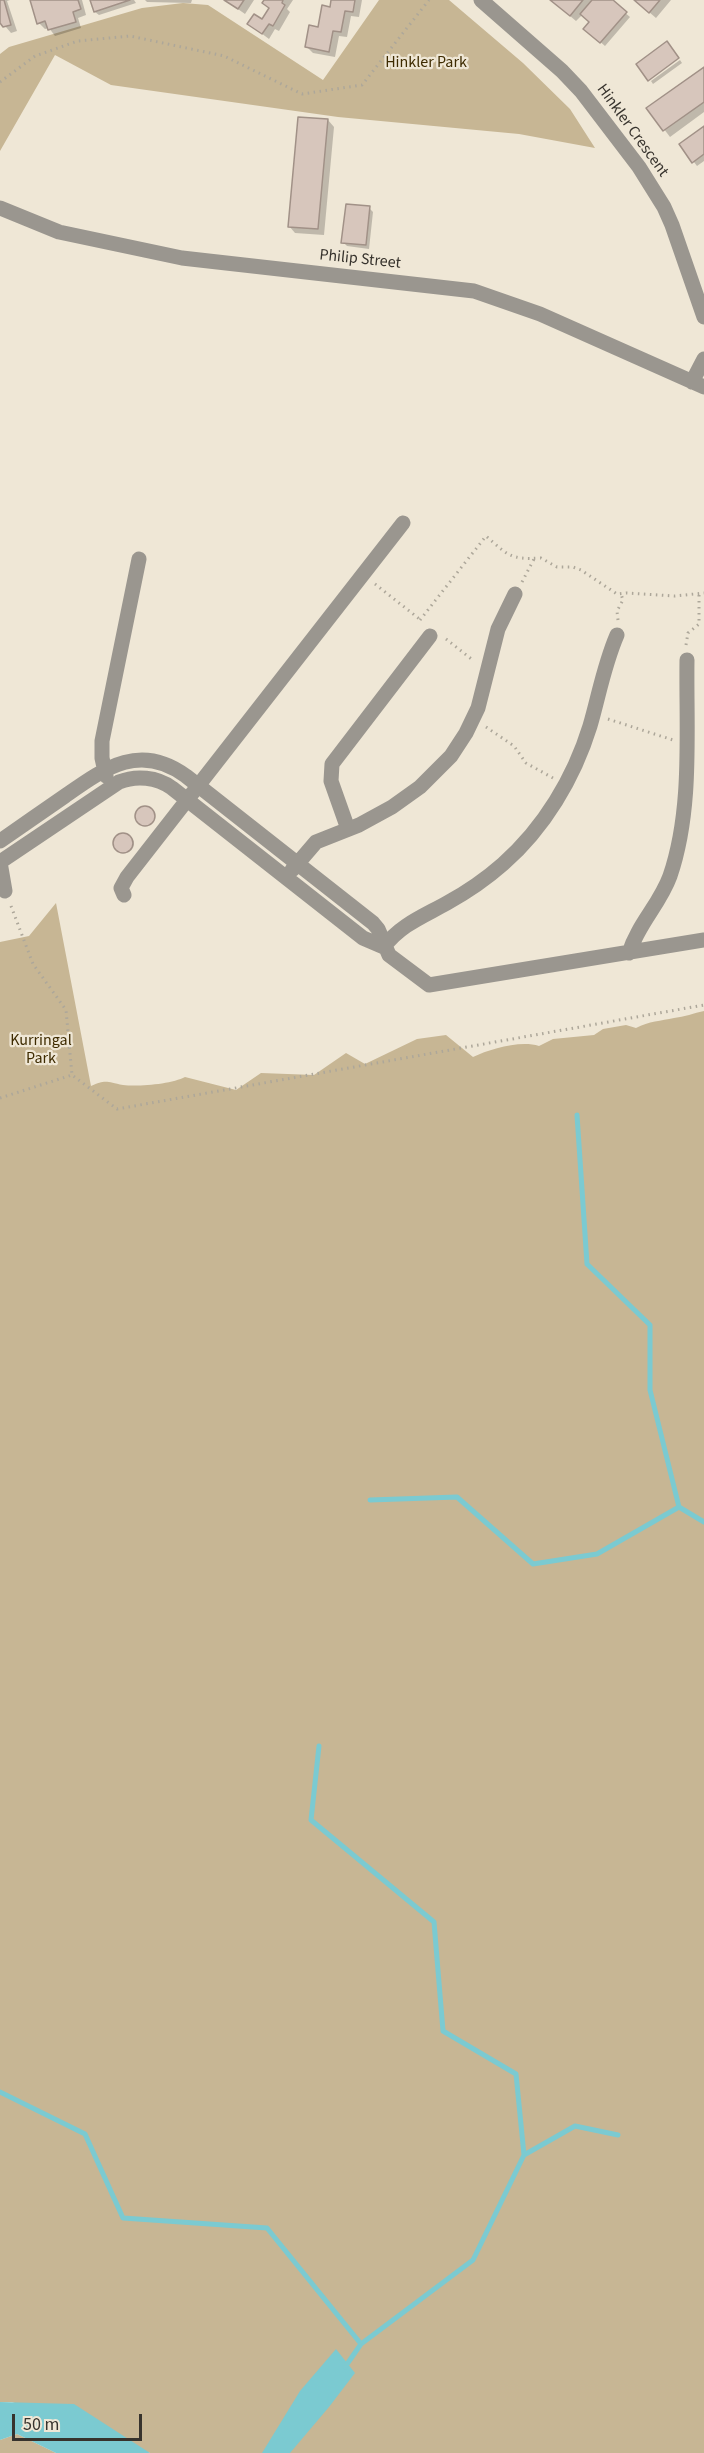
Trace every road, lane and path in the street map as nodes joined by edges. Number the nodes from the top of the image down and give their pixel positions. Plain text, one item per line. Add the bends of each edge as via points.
1 (429, 0) edge
2 (481, 0) edge
3 (0, 82) edge
4 (0, 208) edge
5 (704, 317) edge
6 (704, 359) edge
7 (698, 385) edge
8 (403, 523) dead end
9 (534, 559) junction
10 (139, 560) dead end
11 (363, 575) junction
12 (699, 593) junction
13 (704, 593) edge
14 (515, 594) joint
15 (621, 594) junction
16 (406, 608) dead end
17 (420, 620) dead end
18 (617, 635) joint
19 (430, 636) dead end
20 (687, 660) joint
21 (593, 714) junction
22 (473, 720) junction
23 (686, 745) junction
24 (104, 769) junction
25 (566, 784) junction
26 (198, 785) junction
27 (112, 787) junction
28 (187, 800) junction
29 (348, 828) junction
30 (0, 841) edge
31 (0, 862) edge
32 (297, 864) junction
33 (286, 878) junction
34 (5, 891) joint
35 (124, 895) dead end
36 (704, 940) edge
37 (384, 946) junction
38 (628, 953) junction
39 (704, 1005) edge
40 (72, 1075) junction
41 (0, 1098) edge

1 - 3 path via 362,85 302,94 224,56 130,36 78,41 35,56
2 - 5 street, Hinkler Crescent via 581,91 639,167 672,225
4 - 7 street, Philip Street via 59,232 182,258 474,291 540,314
6 - 7 street
8 - 11 street
9 - 14 path
9 - 15 path via 578,569
9 - 17 path via 512,557 486,536
10 - 24 street via 102,741
11 - 16 path
11 - 26 street
12 - 13 path
12 - 15 path via 675,597
12 - 20 path via 700,622 687,635
14 - 22 street via 498,629
15 - 18 path via 616,613 620,628
18 - 21 street via 603,669
19 - 29 street via 332,764 331,781
20 - 23 street
21 - 23 path
21 - 25 street
22 - 25 path via 514,746 526,763
22 - 29 street via 451,756 426,782 392,807
23 - 38 street via 685,802 675,860 664,891
24 - 26 street via 132,760 154,761 174,768
24 - 27 street
24 - 30 street
25 - 37 street via 543,820 506,862 472,888 402,928
26 - 28 street
26 - 32 street
27 - 28 street via 132,778 150,779 168,785
27 - 31 street
28 - 33 street
28 - 35 street via 123,882
29 - 32 street via 316,842
31 - 34 street
32 - 33 street
32 - 37 street via 373,923
33 - 37 street via 363,938
34 - 40 path via 33,964 66,1010
36 - 38 street
37 - 38 street via 392,958 433,986
39 - 40 path via 117,1109
40 - 41 path

